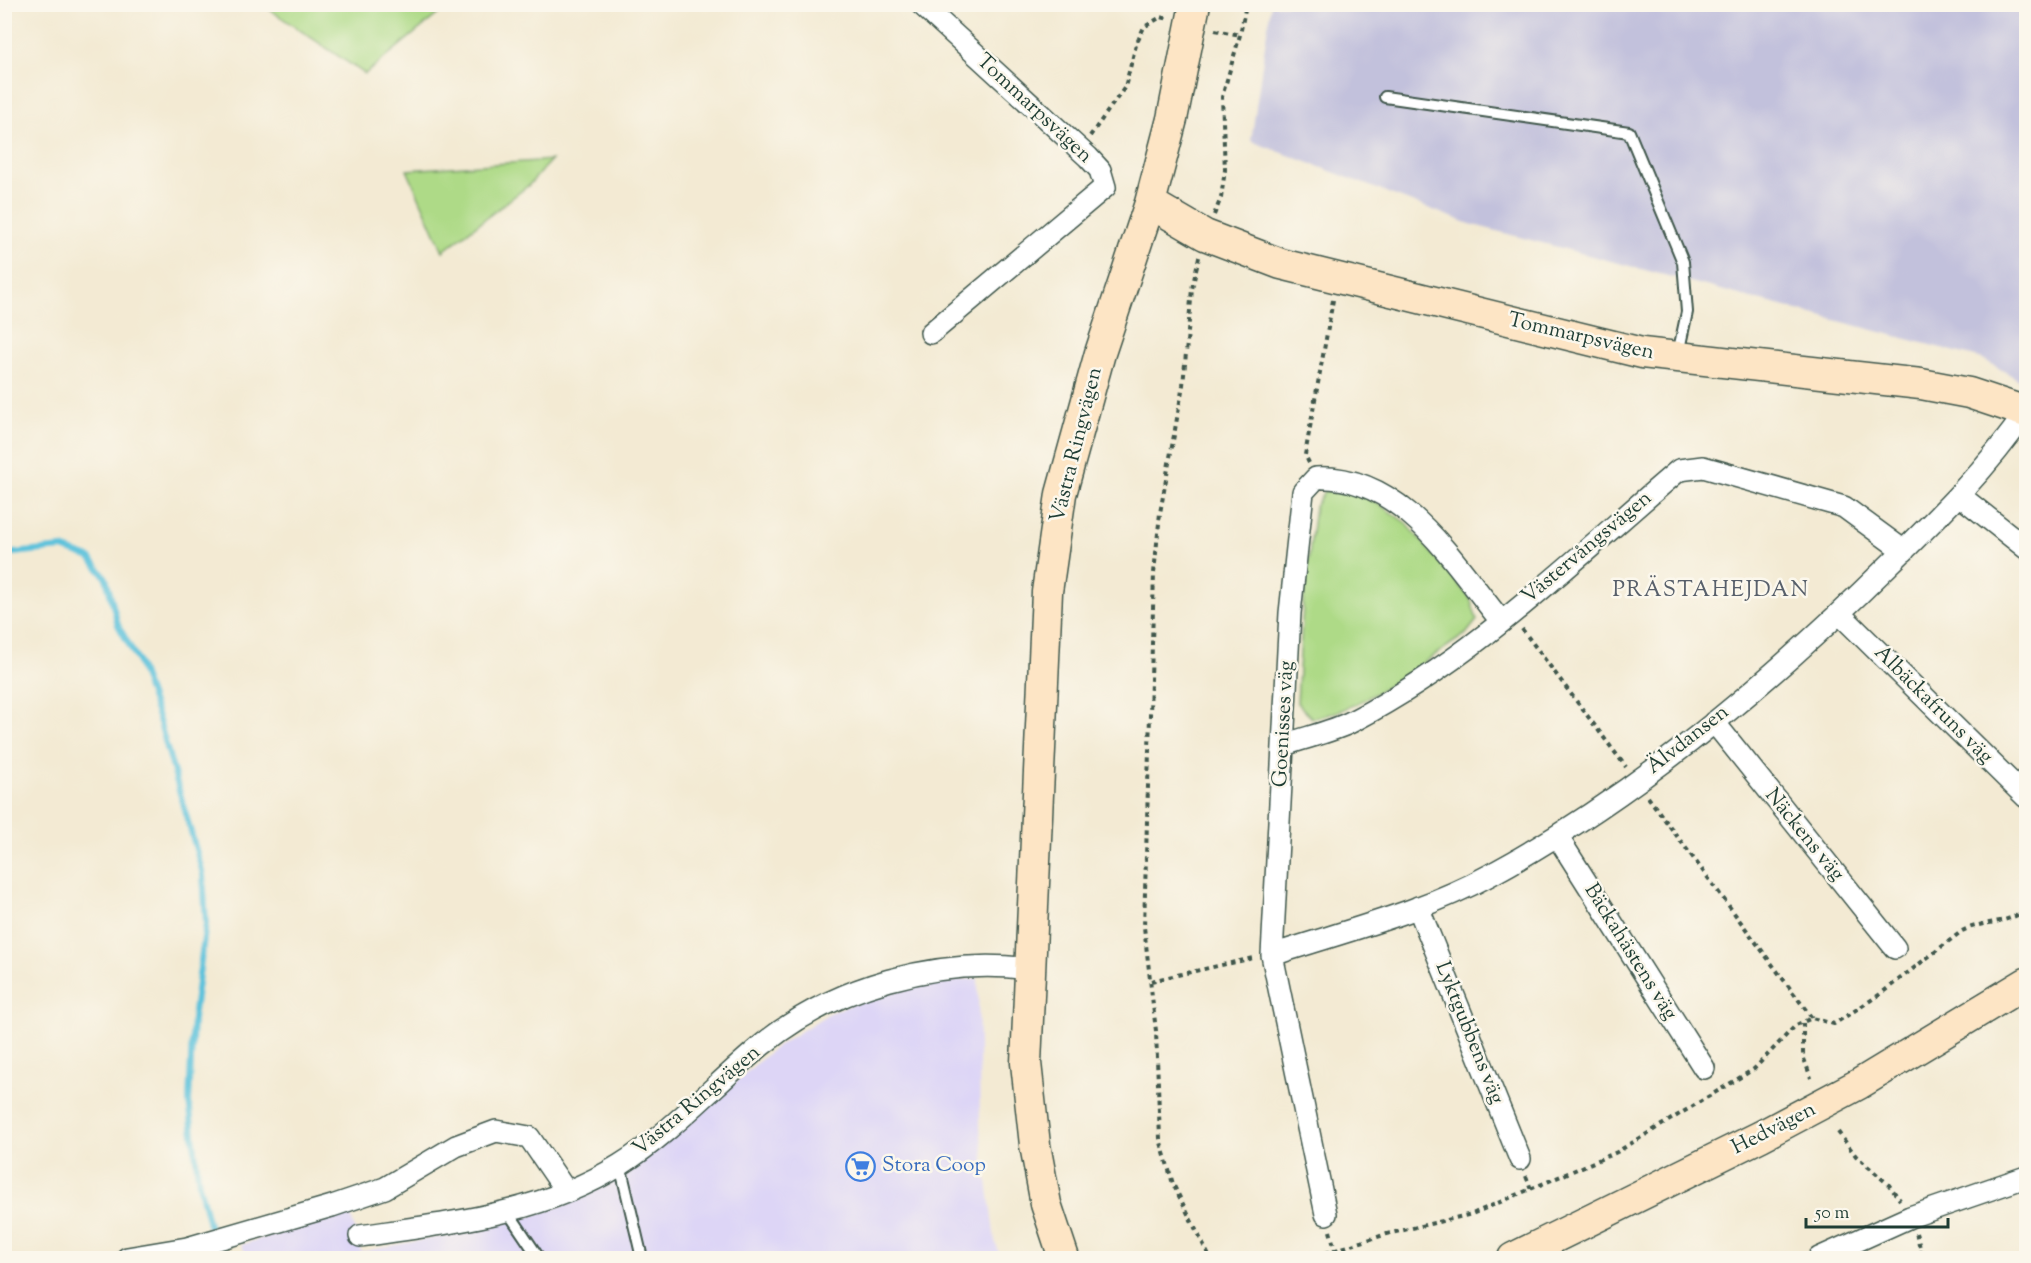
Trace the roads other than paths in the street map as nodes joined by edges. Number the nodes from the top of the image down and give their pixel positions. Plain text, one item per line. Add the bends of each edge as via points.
1 (921, 4) edge
2 (1193, 15) edge
3 (1385, 97) dead end
4 (1150, 203) junction
5 (931, 333) dead end
6 (1677, 357) junction
7 (2026, 412) edge
8 (1959, 495) junction
9 (2026, 548) edge
10 (1904, 550) junction
11 (1840, 614) junction
12 (1505, 617) junction
13 (1714, 722) junction
14 (1284, 745) junction
15 (2026, 797) edge
16 (1557, 836) junction
17 (1418, 907) junction
18 (1895, 948) dead end
19 (1272, 955) junction
20 (1030, 969) junction
21 (2026, 984) edge
22 (1704, 1068) dead end
23 (1520, 1159) dead end
24 (620, 1165) junction
25 (2026, 1177) edge
26 (566, 1191) junction
27 (508, 1212) junction
28 (1326, 1214) dead end
29 (360, 1236) dead end
30 (127, 1258) edge
31 (539, 1258) edge
32 (642, 1258) edge
33 (1064, 1258) edge
34 (1513, 1258) edge
35 (1819, 1258) edge

1 - 5 street, Tommarpsvägen via 1080,150 1100,170 1105,187
2 - 4 main road, Västra Ringvägen
3 - 6 lane via 1629,132 1683,262 1687,312
4 - 6 main road, Tommarpsvägen via 1202,243 1642,353
4 - 20 main road, Västra Ringvägen via 1100,353 1061,494 1047,591
6 - 7 main road, Tommarpsvägen via 1921,384 1969,393
7 - 8 street, Älvdansen
8 - 9 street
8 - 10 street, Älvdansen
10 - 11 street, Älvdansen
10 - 12 street, Västervångsvägen via 1844,507 1703,467 1679,470
11 - 13 street, Älvdansen
11 - 15 street, Albäckafruns väg
12 - 14 street, Västervångsvägen via 1432,675 1351,722
12 - 14 street, Goenisses väg via 1404,507 1367,486 1335,477 1316,478 1303,492 1290,613
13 - 16 street, Älvdansen
13 - 18 street, Näckens väg
14 - 19 street, Goenisses väg
16 - 17 street, Älvdansen via 1489,876
16 - 22 street, Bäckahästens väg
17 - 19 street, Älvdansen
17 - 23 street, Lyktgubbens väg
19 - 28 street, Goenisses väg
20 - 24 street, Västra Ringvägen via 967,967 923,974 882,982 824,1005 765,1043
20 - 33 main road, Västra Ringvägen via 1026,1063 1035,1145 1046,1204
21 - 34 main road, Hedvägen via 1860,1084
24 - 26 street, Västra Ringvägen
24 - 32 lane
25 - 35 street via 1910,1217
26 - 27 street, Västra Ringvägen
26 - 30 street via 529,1137 496,1131 456,1146 385,1188 187,1248
27 - 29 street, Västra Ringvägen
27 - 31 lane

